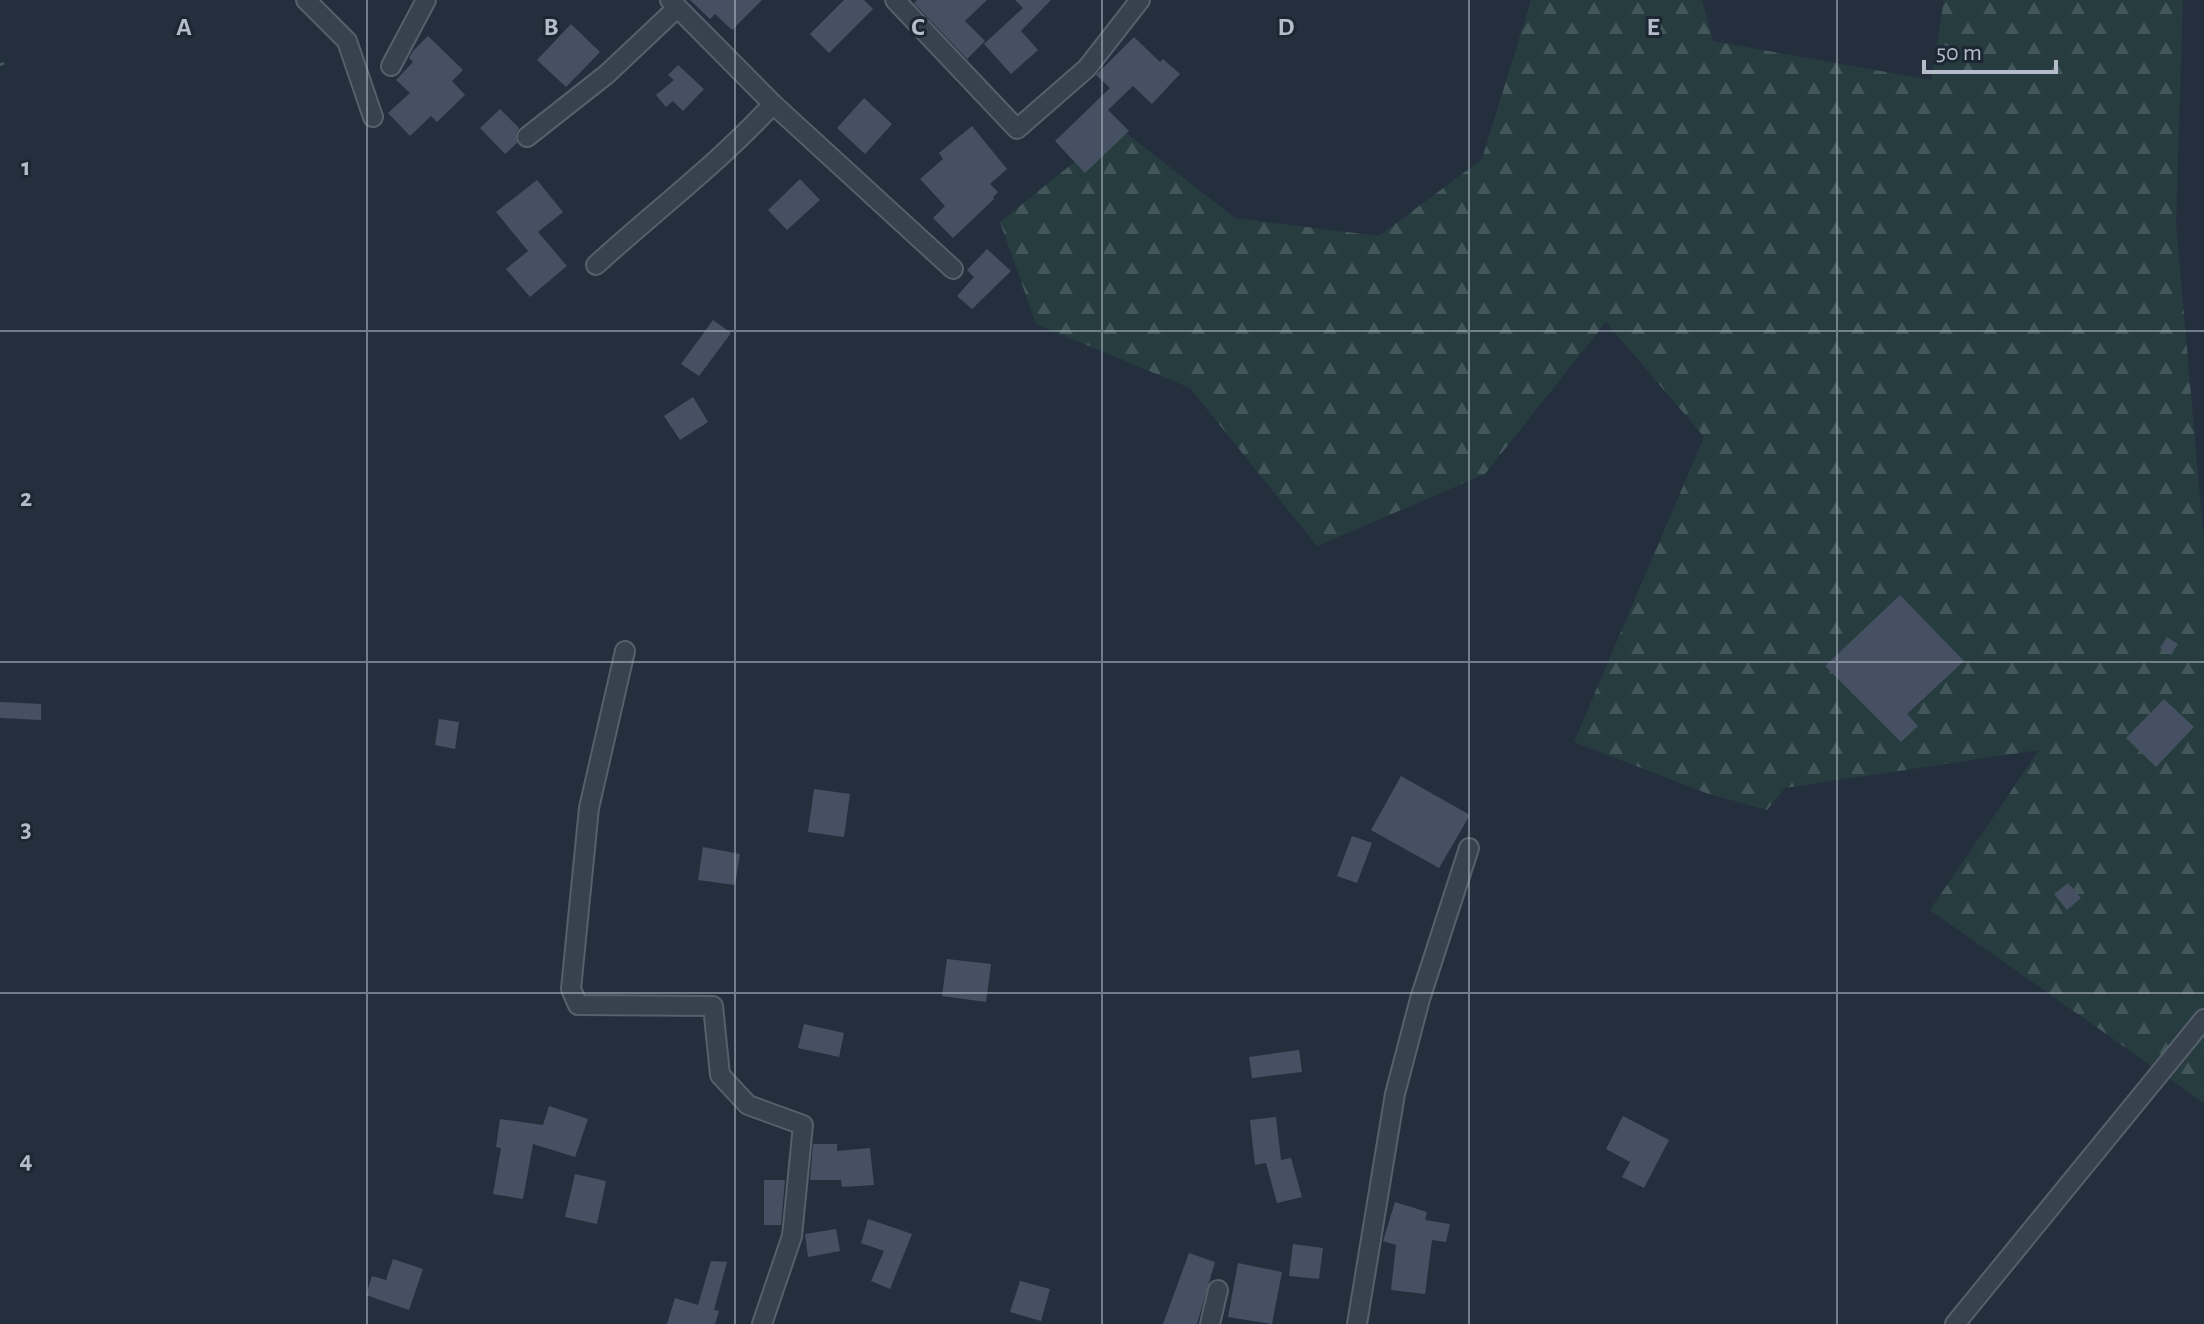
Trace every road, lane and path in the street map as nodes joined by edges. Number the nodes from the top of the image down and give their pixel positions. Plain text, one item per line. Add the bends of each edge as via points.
1 (306, 0) edge
2 (426, 0) edge
3 (895, 0) edge
4 (1140, 0) edge
5 (674, 4) edge
6 (391, 66) dead end
7 (773, 104) junction
8 (373, 117) dead end
9 (527, 137) dead end
10 (596, 265) dead end
11 (953, 269) dead end
12 (625, 651) dead end
13 (1469, 848) dead end
14 (2204, 1019) edge
15 (1218, 1290) dead end
16 (762, 1324) edge
17 (1210, 1324) edge
18 (1357, 1324) edge
19 (1955, 1324) edge

1 - 8 street via 347,41
2 - 6 street
3 - 4 street via 1017,129 1087,68
5 - 7 street
5 - 9 street via 607,74
7 - 10 street via 737,143
7 - 11 street
12 - 16 street via 589,808 571,989 578,1005 713,1006 720,1075 748,1105 803,1125 792,1236
13 - 18 street via 1395,1094
14 - 19 street
15 - 17 street

